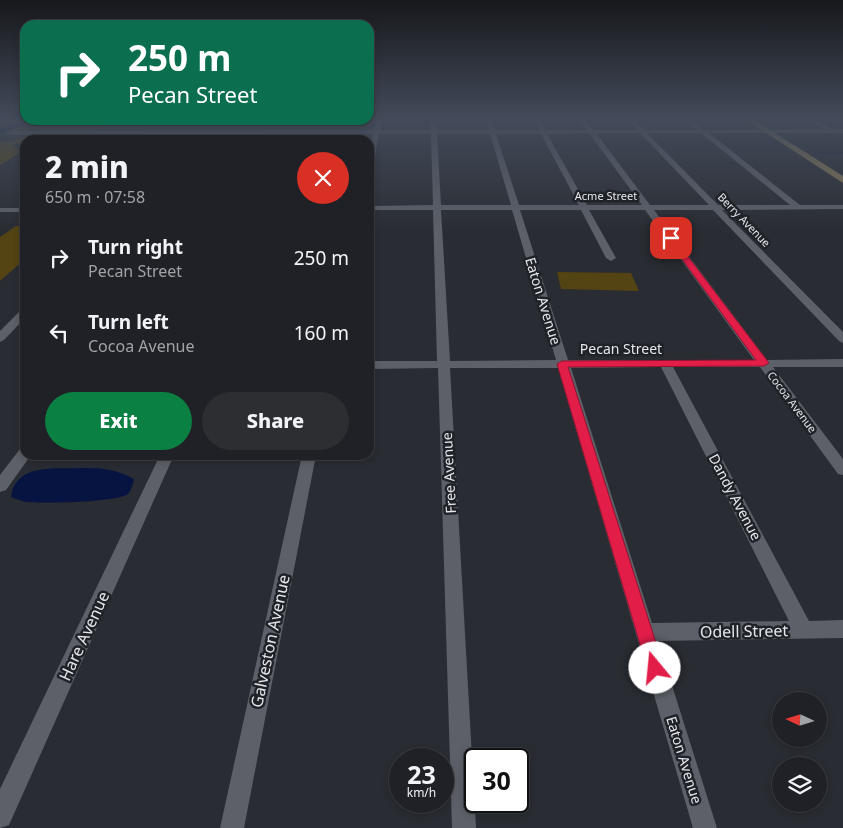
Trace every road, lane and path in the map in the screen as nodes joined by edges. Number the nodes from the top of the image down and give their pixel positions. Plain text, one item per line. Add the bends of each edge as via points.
1 (434, 157) edge
2 (500, 157) edge
3 (556, 157) edge
4 (610, 157) edge
5 (667, 157) edge
6 (735, 157) edge
7 (807, 157) edge
8 (843, 180) edge
9 (648, 207) junction
10 (716, 207) junction
11 (798, 207) junction
12 (843, 207) edge
13 (374, 208) edge
14 (436, 208) junction
15 (515, 208) junction
16 (583, 208) junction
17 (0, 210) edge
18 (20, 210) edge
19 (610, 258) dead end
20 (20, 317) edge
21 (0, 338) edge
22 (843, 339) edge
23 (764, 363) junction
24 (843, 363) edge
25 (562, 364) junction
26 (666, 364) junction
27 (374, 365) edge
28 (444, 365) junction
29 (20, 460) edge
30 (165, 460) edge
31 (308, 460) edge
32 (843, 470) edge
33 (0, 486) edge
34 (843, 629) edge
35 (804, 630) junction
36 (644, 632) junction
37 (0, 816) edge
38 (232, 828) edge
39 (464, 828) edge
40 (705, 828) edge

1 - 14 street, Free Avenue
2 - 15 street, Eaton Avenue
3 - 16 street
4 - 9 street, Cocoa Avenue
5 - 10 street, Berry Avenue
6 - 11 street
7 - 8 main road
9 - 10 street, Acme Street
9 - 16 street, Acme Street
9 - 23 street, Cocoa Avenue
10 - 11 street, Acme Street
10 - 22 street, Berry Avenue
11 - 12 street, Acme Street
13 - 14 street, Acme Street
14 - 15 street, Acme Street
14 - 28 street, Free Avenue
15 - 16 street, Acme Street
15 - 25 street, Eaton Avenue
16 - 19 street
17 - 18 street
20 - 21 street
23 - 24 street, Pecan Street
23 - 26 street, Pecan Street
23 - 32 street, Cocoa Avenue
25 - 26 street, Pecan Street
25 - 28 street, Pecan Street
25 - 36 street, Eaton Avenue
26 - 35 street, Dandy Avenue
27 - 28 street, Pecan Street
28 - 39 street, Free Avenue
29 - 33 street
30 - 37 street, Hare Avenue
31 - 38 street, Galveston Avenue
34 - 35 street, Odell Street
35 - 36 street, Odell Street
36 - 40 street, Eaton Avenue

